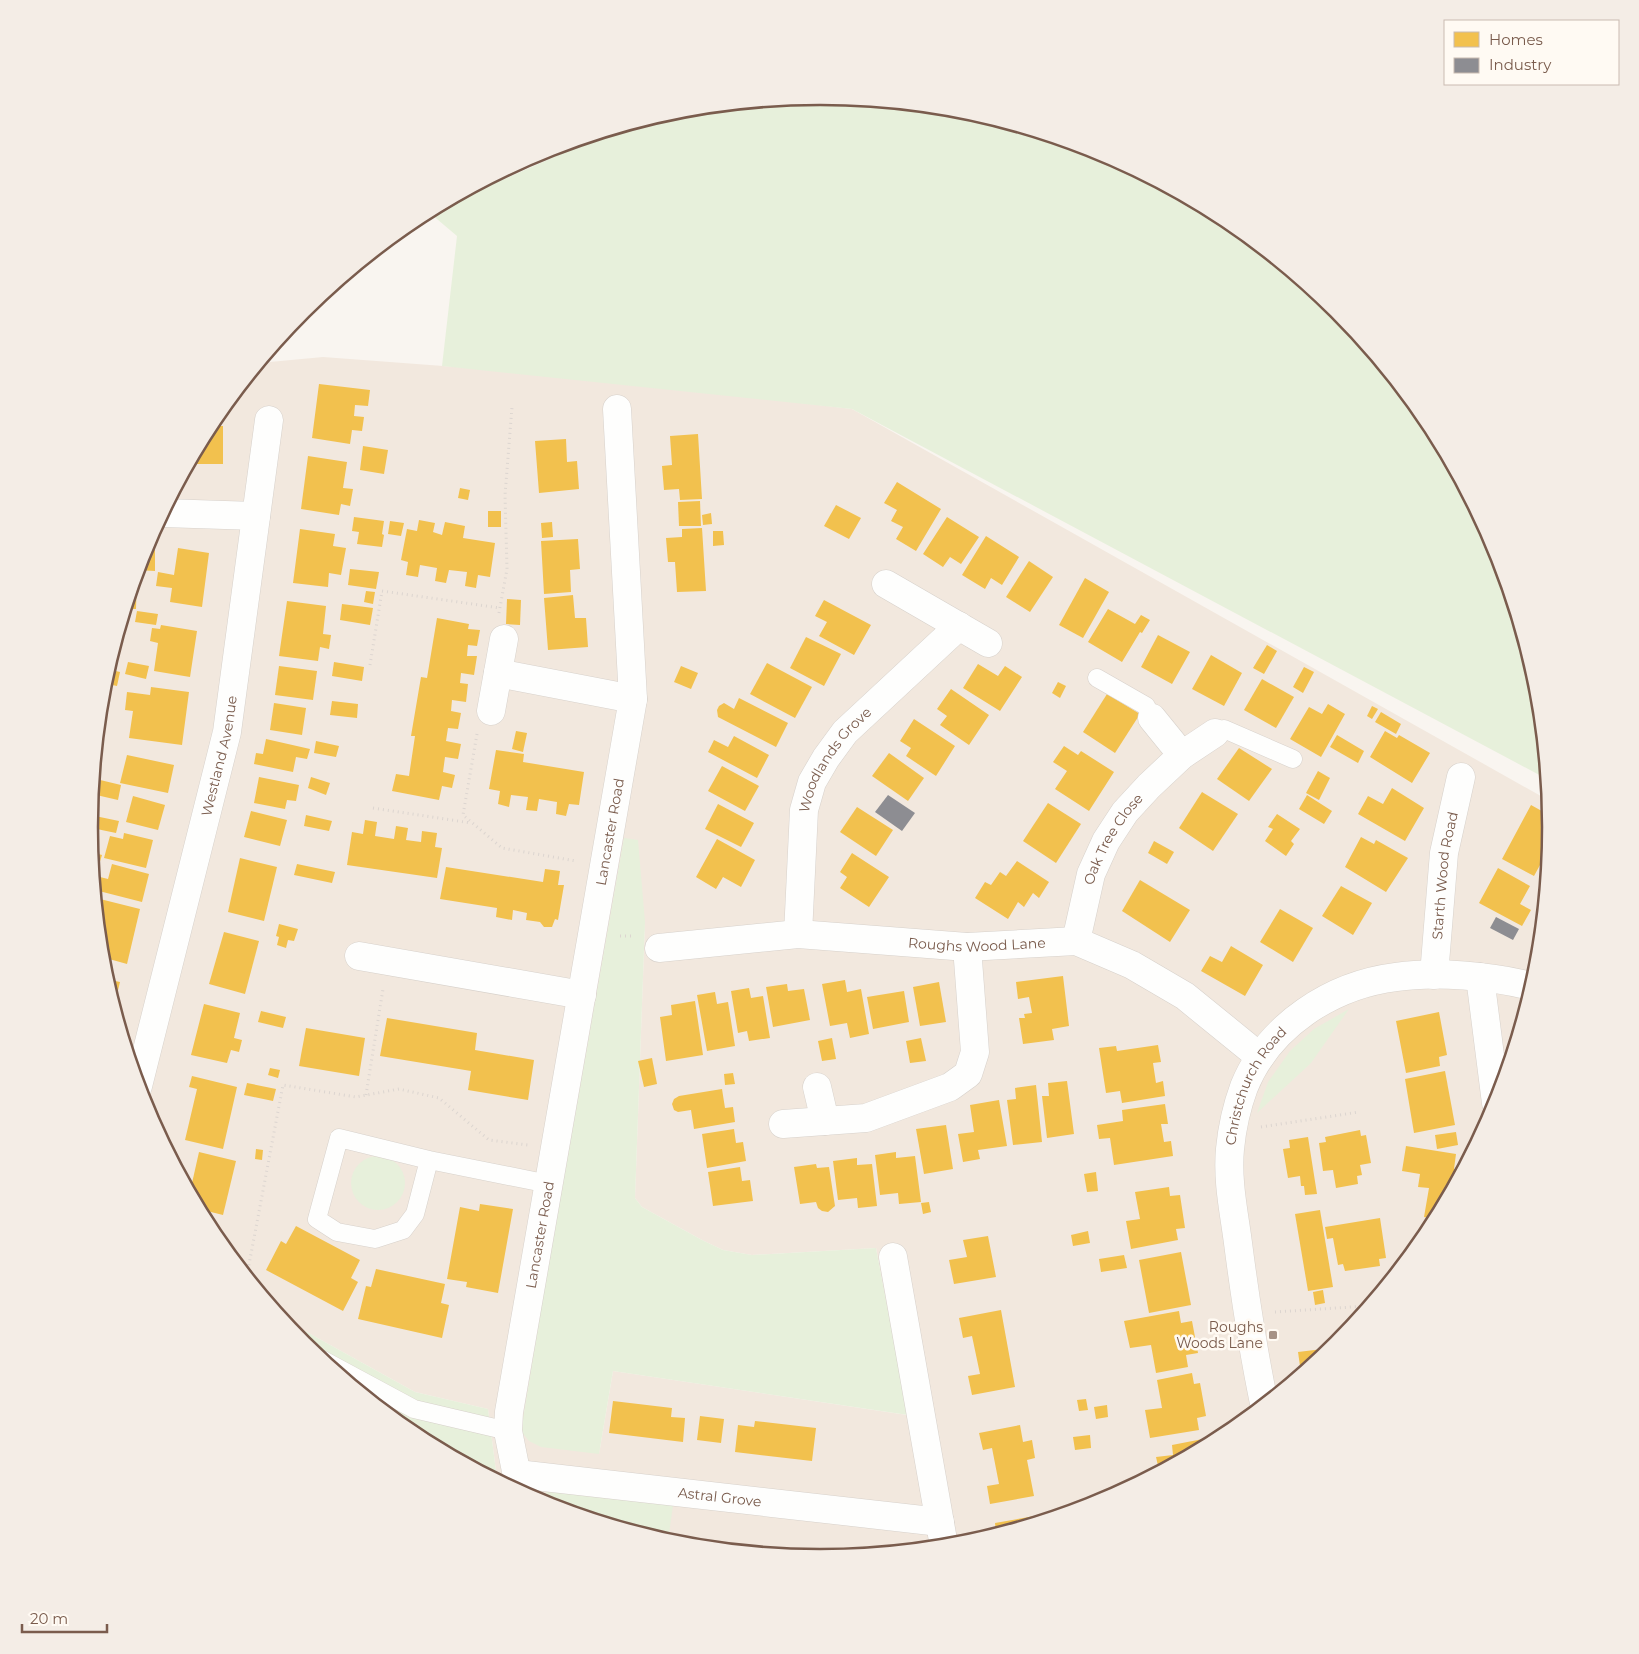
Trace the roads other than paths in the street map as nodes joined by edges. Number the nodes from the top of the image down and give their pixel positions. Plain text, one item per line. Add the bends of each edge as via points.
1 (617, 409) dead end
2 (269, 420) dead end
3 (170, 513) edge
4 (256, 516) junction
5 (886, 584) dead end
6 (959, 626) junction
7 (504, 639) road end
8 (988, 643) dead end
9 (498, 674) junction
10 (1097, 678) dead end
11 (633, 699) junction
12 (491, 711) road end
13 (1152, 718) joint
14 (1215, 733) joint
15 (1182, 755) junction
16 (1293, 759) dead end
17 (1461, 777) dead end
18 (798, 934) junction
19 (1076, 941) junction
20 (967, 947) junction
21 (659, 948) road end
22 (359, 956) dead end
23 (1434, 975) junction
24 (1480, 977) junction
25 (1524, 985) edge
26 (582, 995) junction
27 (1260, 1057) junction
28 (141, 1073) edge
29 (1494, 1085) edge
30 (817, 1087) dead end
31 (825, 1121) junction
32 (783, 1124) dead end
33 (429, 1160) junction
34 (549, 1184) junction
35 (893, 1257) dead end
36 (346, 1372) edge
37 (1263, 1397) edge
38 (508, 1431) junction
39 (519, 1483) edge
40 (942, 1534) edge

1 - 11 street, Lancaster Road
2 - 4 street, Westland Avenue
3 - 4 street
4 - 28 street, Westland Avenue via 227,732
5 - 6 street
6 - 8 street
6 - 18 street, Woodlands Grove via 845,732 812,782 804,810
7 - 9 street
9 - 11 street
9 - 12 street
10 - 13 lane via 1146,706
11 - 26 street, Lancaster Road
13 - 15 street
14 - 15 street, Oak Tree Close
14 - 16 lane via 1224,730
15 - 19 street, Oak Tree Close via 1125,812 1106,841 1092,874
17 - 23 street, Starth Wood Road via 1444,853
18 - 20 street, Roughs Wood Lane
18 - 21 street, Roughs Wood Lane
19 - 20 street, Roughs Wood Lane
19 - 27 street, Roughs Wood Lane via 1132,965 1185,996
20 - 31 street via 975,1052 968,1074 950,1088 866,1118
22 - 26 street
23 - 24 street, Christchurch Road
23 - 27 street, Christchurch Road via 1396,976 1332,996 1305,1011 1279,1034
24 - 25 street, Christchurch Road
24 - 29 street
26 - 34 street, Lancaster Road
27 - 37 street, Christchurch Road via 1244,1086 1234,1121 1230,1183 1247,1314
30 - 31 street
31 - 32 street
33 - 33 lane via 339,1138 317,1219 337,1232 374,1239 402,1230 415,1214
33 - 34 lane
34 - 38 street, Lancaster Road
35 - 40 street, Astral Grove
36 - 38 lane via 414,1409
38 - 39 street, Lancaster Road
39 - 40 street, Astral Grove

